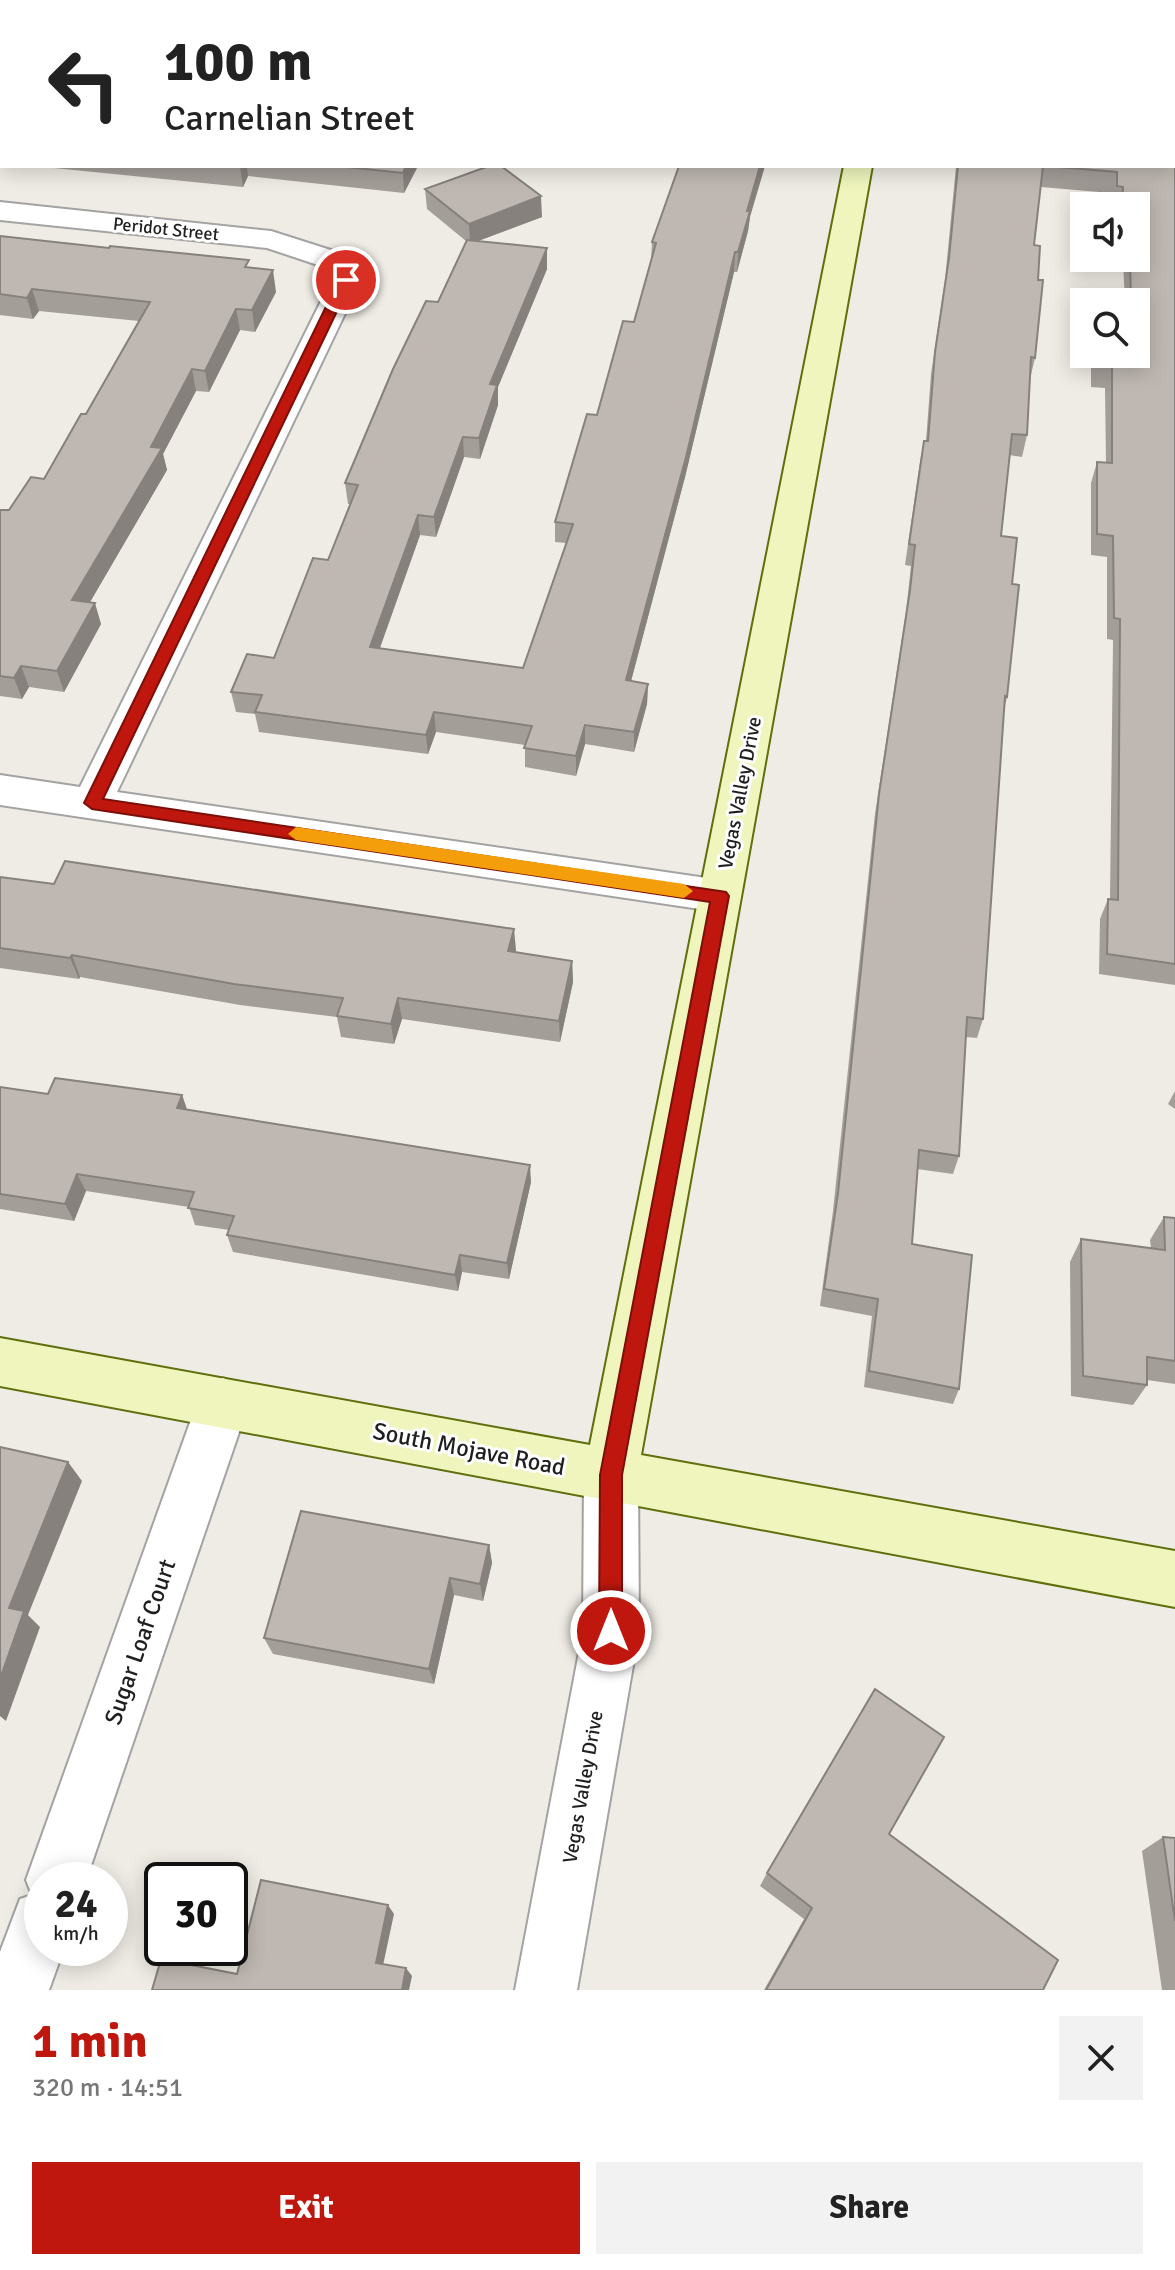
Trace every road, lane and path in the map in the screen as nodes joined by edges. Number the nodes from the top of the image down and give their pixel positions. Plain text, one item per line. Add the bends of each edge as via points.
1 (858, 168) edge
2 (0, 211) edge
3 (0, 790) edge
4 (92, 803) junction
5 (720, 896) junction
6 (0, 1362) edge
7 (223, 1403) junction
8 (611, 1475) junction
9 (1175, 1579) edge
10 (62, 1862) edge
11 (26, 1966) edge
12 (18, 1990) edge
13 (546, 1990) edge

1 - 5 street, Vegas Valley Drive
2 - 4 street, Peridot Street via 271,240 329,259 346,280
3 - 4 street
4 - 5 street
5 - 8 street, Vegas Valley Drive
6 - 7 street, South Mojave Road
7 - 8 street, South Mojave Road
7 - 10 street, Sugar Loaf Court
8 - 9 street, South Mojave Road
8 - 13 street, Vegas Valley Drive via 611,1631
11 - 12 street

